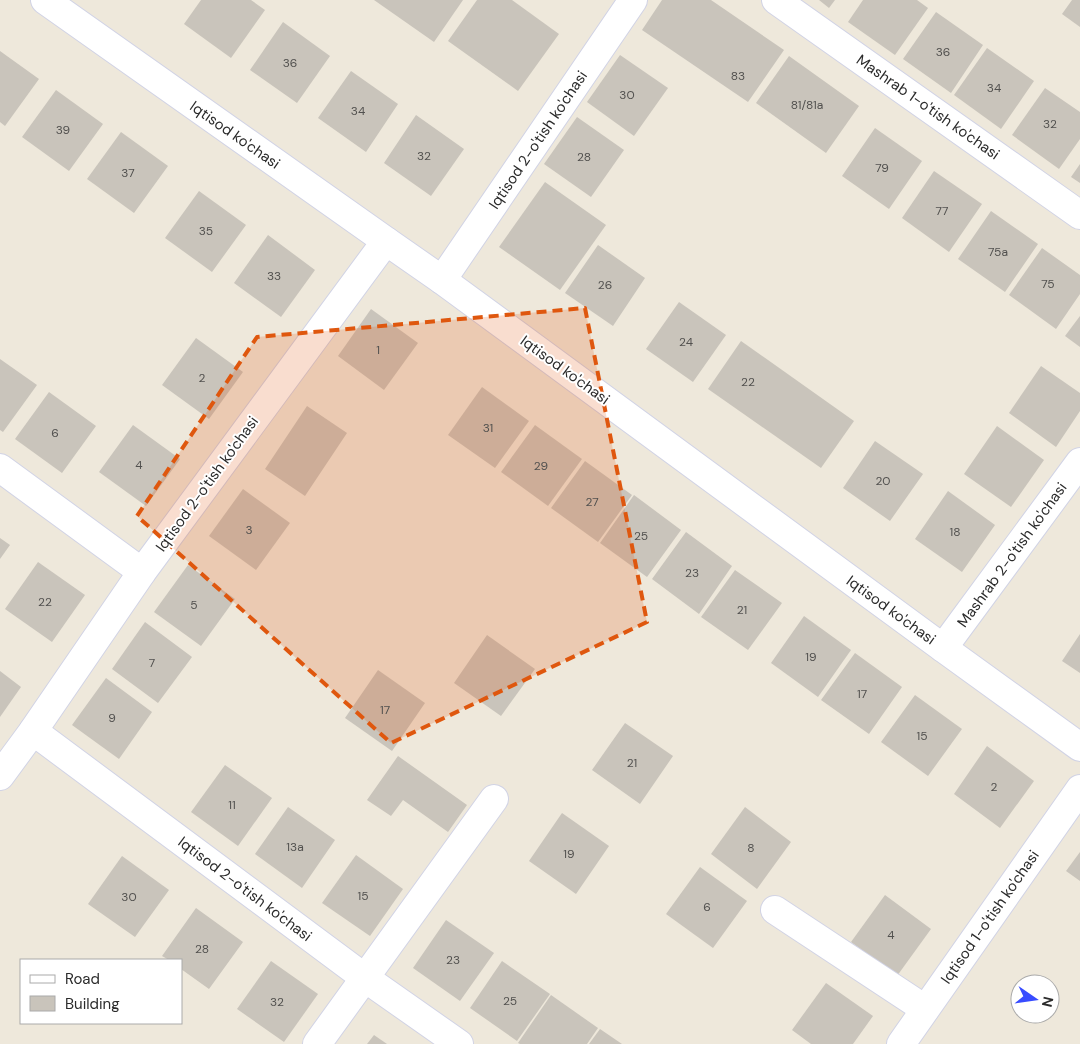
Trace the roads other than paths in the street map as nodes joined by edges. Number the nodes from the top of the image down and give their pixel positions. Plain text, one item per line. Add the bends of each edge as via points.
1 (45, 0) edge
2 (633, 0) edge
3 (776, 0) edge
4 (1080, 215) edge
5 (386, 241) junction
6 (442, 280) junction
7 (1080, 462) edge
8 (0, 468) edge
9 (142, 572) junction
10 (943, 648) junction
11 (33, 731) junction
12 (1080, 747) edge
13 (0, 776) edge
14 (1080, 789) edge
15 (494, 800) dead end
16 (775, 910) dead end
17 (365, 978) junction
18 (925, 1009) junction
19 (318, 1044) edge
20 (459, 1044) edge
21 (901, 1044) edge

1 - 5 street, Iqtisod ko'chasi
2 - 6 street, Iqtisod 2-o'tish ko'chasi
3 - 4 street, Mashrab 1-o'tish ko'chasi
5 - 6 street, Iqtisod ko'chasi
5 - 9 street, Iqtisod 2-o'tish ko'chasi
6 - 10 street, Iqtisod ko'chasi
7 - 10 street, Mashrab 2-o'tish ko'chasi
8 - 9 street
9 - 11 street, Iqtisod 2-o'tish ko'chasi
10 - 12 street, Iqtisod ko'chasi
11 - 13 street, Iqtisod 2-o'tish ko'chasi
11 - 17 street, Iqtisod 2-o'tish ko'chasi
14 - 18 street, Iqtisod 1-o'tish ko'chasi
15 - 17 street
16 - 18 street
17 - 19 street
17 - 20 street, Iqtisod 2-o'tish ko'chasi
18 - 21 street, Iqtisod 1-o'tish ko'chasi

